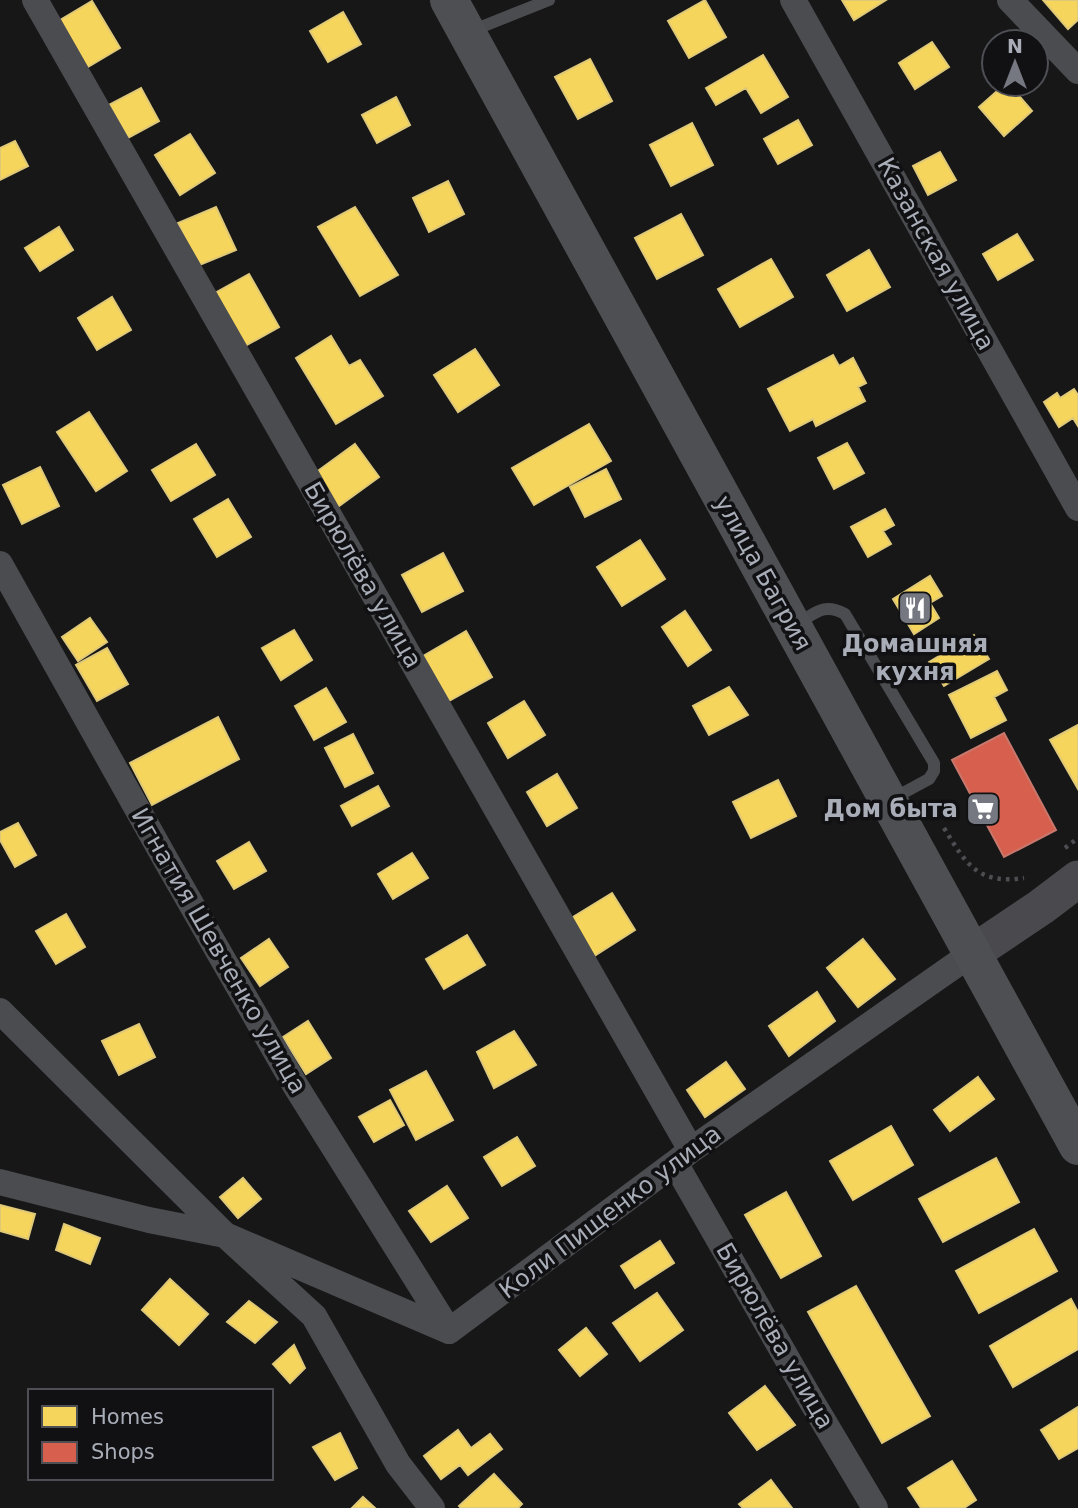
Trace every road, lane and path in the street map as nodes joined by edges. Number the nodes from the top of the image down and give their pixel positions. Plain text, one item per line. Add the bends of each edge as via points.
1 (35, 0) edge
2 (549, 0) edge
3 (793, 0) edge
4 (1010, 0) edge
5 (519, 5) edge
6 (458, 16) edge
7 (1078, 71) edge
8 (1078, 508) edge
9 (0, 564) edge
10 (793, 627) junction
11 (904, 793) junction
12 (1078, 838) edge
13 (1067, 866) edge
14 (1024, 878) dead end
15 (971, 954) junction
16 (0, 1011) edge
17 (1078, 1146) edge
18 (683, 1156) junction
19 (0, 1182) edge
20 (225, 1235) junction
21 (449, 1331) junction
22 (432, 1508) edge
23 (875, 1508) edge

1 - 18 street, Бирюлёва улица
2 - 5 lane
3 - 8 street, Казанская улица
4 - 7 street
5 - 6 lane
6 - 10 main road, улица Багрия
9 - 21 street, Игнатия Шевченко улица via 295,1085
10 - 11 main road, улица Багрия
10 - 11 lane via 824,608 845,614 934,763 929,779
11 - 14 path via 963,860 987,877
11 - 15 main road, улица Багрия
12 - 13 path
13 - 15 main road via 1041,907
15 - 17 main road, улица Багрия
15 - 18 street, Коли Пищенко улица
16 - 20 street
18 - 21 street, Коли Пищенко улица
18 - 23 street, Бирюлёва улица via 809,1397
19 - 20 street
20 - 21 street
20 - 22 street via 314,1316 398,1464

